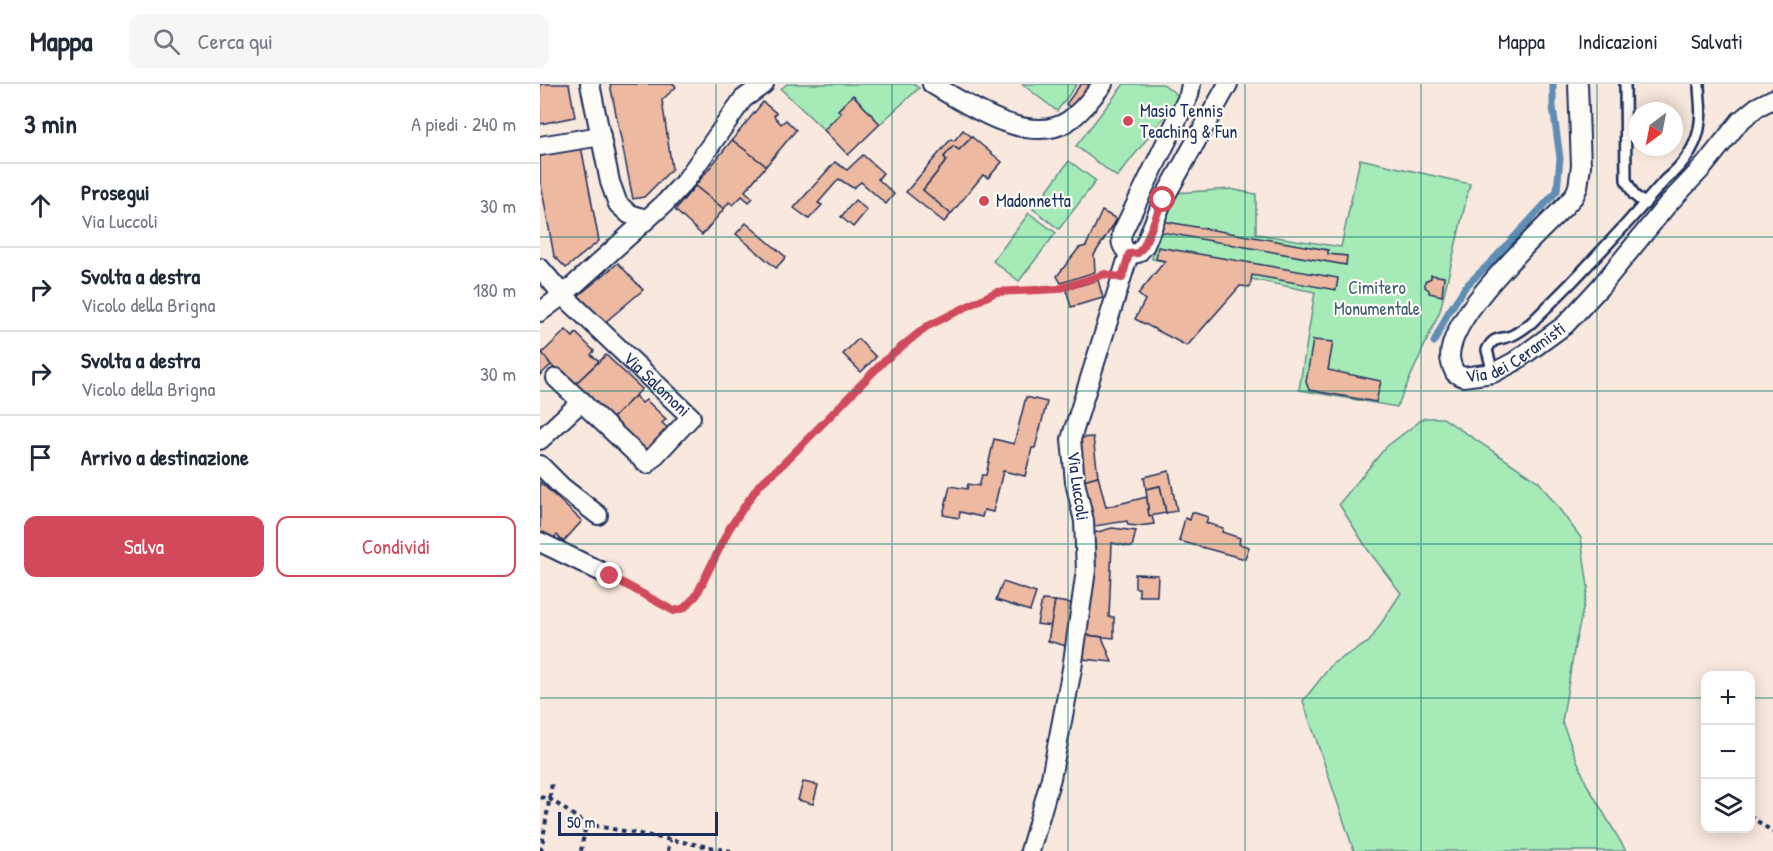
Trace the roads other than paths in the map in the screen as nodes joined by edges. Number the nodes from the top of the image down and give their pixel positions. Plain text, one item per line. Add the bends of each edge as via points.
1 (590, 84) edge
2 (764, 84) edge
3 (932, 84) edge
4 (1103, 84) edge
5 (1191, 84) edge
6 (1228, 84) edge
7 (1578, 84) edge
8 (1625, 84) edge
9 (1699, 84) edge
10 (1773, 99) edge
11 (601, 136) junction
12 (540, 146) edge
13 (1645, 204) junction
14 (646, 219) junction
15 (1129, 254) junction
16 (540, 268) edge
17 (563, 295) junction
18 (540, 312) edge
19 (1493, 373) junction
20 (556, 378) dead end
21 (582, 401) junction
22 (540, 440) edge
23 (540, 465) edge
24 (598, 515) dead end
25 (540, 542) edge
26 (610, 576) road end
27 (1030, 851) edge

1 - 11 street
2 - 14 street via 743,99 686,180
3 - 4 street via 996,119 1037,129 1054,128 1069,121
5 - 15 street via 1125,224 1120,240
6 - 15 street, Via Luccoli via 1163,200 1144,246 1138,253
7 - 19 street, Via dei Ceramisti via 1578,187 1565,206 1479,296 1455,336 1450,354 1455,373 1463,377
8 - 13 lane via 1626,180 1634,195
9 - 13 lane via 1700,122 1694,148
10 - 19 street, Via dei Ceramisti via 1740,121 1565,325
11 - 12 street
11 - 14 street via 618,204 629,214
13 - 19 lane via 1528,325 1492,341 1487,350
14 - 17 street
15 - 27 street, Via Luccoli via 1071,439 1084,522 1086,570 1051,778
16 - 17 street
17 - 18 street
17 - 21 street, Via Salomoni via 691,417 647,464
20 - 21 street, Via Salomoni
21 - 22 street
23 - 24 street
25 - 26 street

